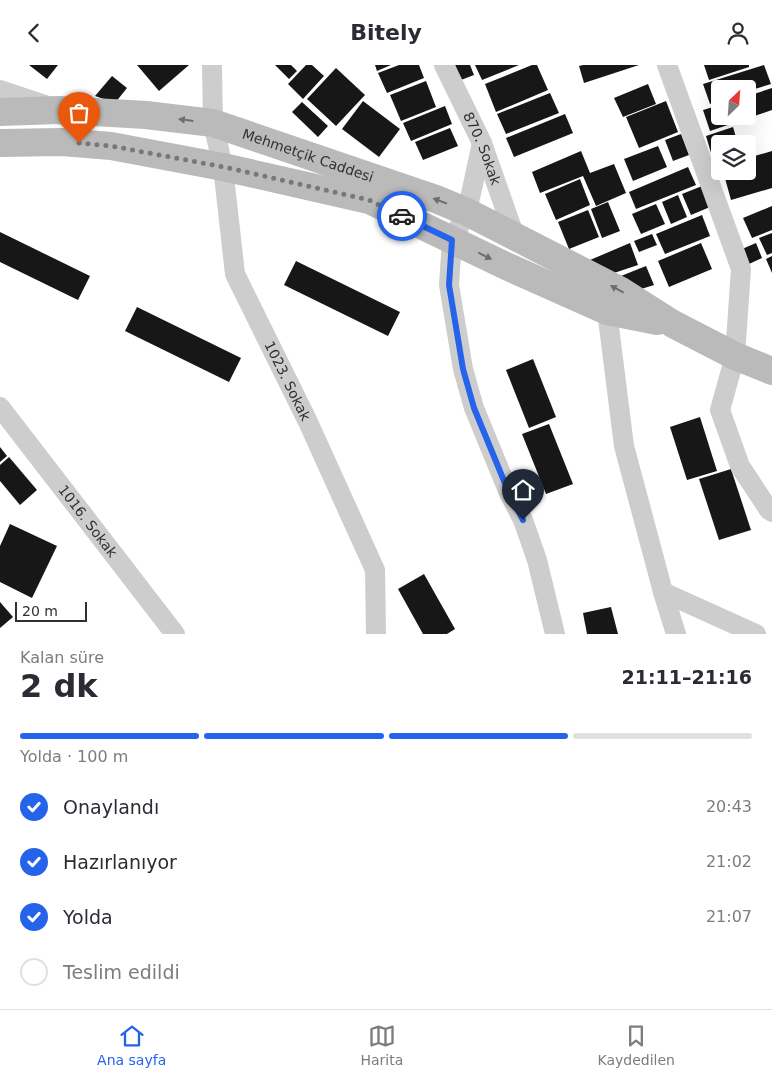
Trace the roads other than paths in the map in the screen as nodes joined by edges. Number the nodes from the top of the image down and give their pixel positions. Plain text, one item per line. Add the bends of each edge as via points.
1 (212, 65) edge
2 (444, 65) edge
3 (667, 65) edge
4 (0, 90) edge
5 (59, 110) junction
6 (0, 112) edge
7 (213, 123) junction
8 (0, 143) edge
9 (482, 143) junction
10 (224, 167) junction
11 (467, 212) junction
12 (515, 237) junction
13 (452, 240) junction
14 (607, 311) junction
15 (673, 324) junction
16 (735, 356) junction
17 (772, 371) edge
18 (0, 407) edge
19 (772, 512) edge
20 (663, 592) junction
21 (175, 634) edge
22 (376, 634) edge
23 (555, 634) edge
24 (676, 634) edge
25 (756, 634) edge

1 - 7 street, 1023. Sokak
2 - 9 street, 870. Sokak
3 - 16 street via 741,269
4 - 5 street
5 - 6 main road, Mehmetçik Caddesi
7 -> 5 main road, Mehmetçik Caddesi
7 - 10 street, 1023. Sokak
11 -> 7 main road, Mehmetçik Caddesi
8 - 10 main road, Mehmetçik Caddesi via 62,142 111,146
9 - 11 street
9 - 12 street, 870. Sokak
10 - 13 main road, Mehmetçik Caddesi via 369,200
10 - 22 street, 1023. Sokak via 235,274 308,422 375,570
11 - 12 main road, Mehmetçik Caddesi
11 - 13 street
15 -> 12 main road, Mehmetçik Caddesi via 621,291
13 -> 14 main road, Mehmetçik Caddesi
13 - 23 street via 449,285 463,369 474,408 537,560
14 - 15 main road, Mehmetçik Caddesi
14 - 20 street via 624,446
15 - 16 main road, Mehmetçik Caddesi
16 - 17 main road, Mehmetçik Caddesi
16 - 19 street via 720,410 740,466
18 - 21 street, 1016. Sokak
20 - 24 street
20 - 25 street

